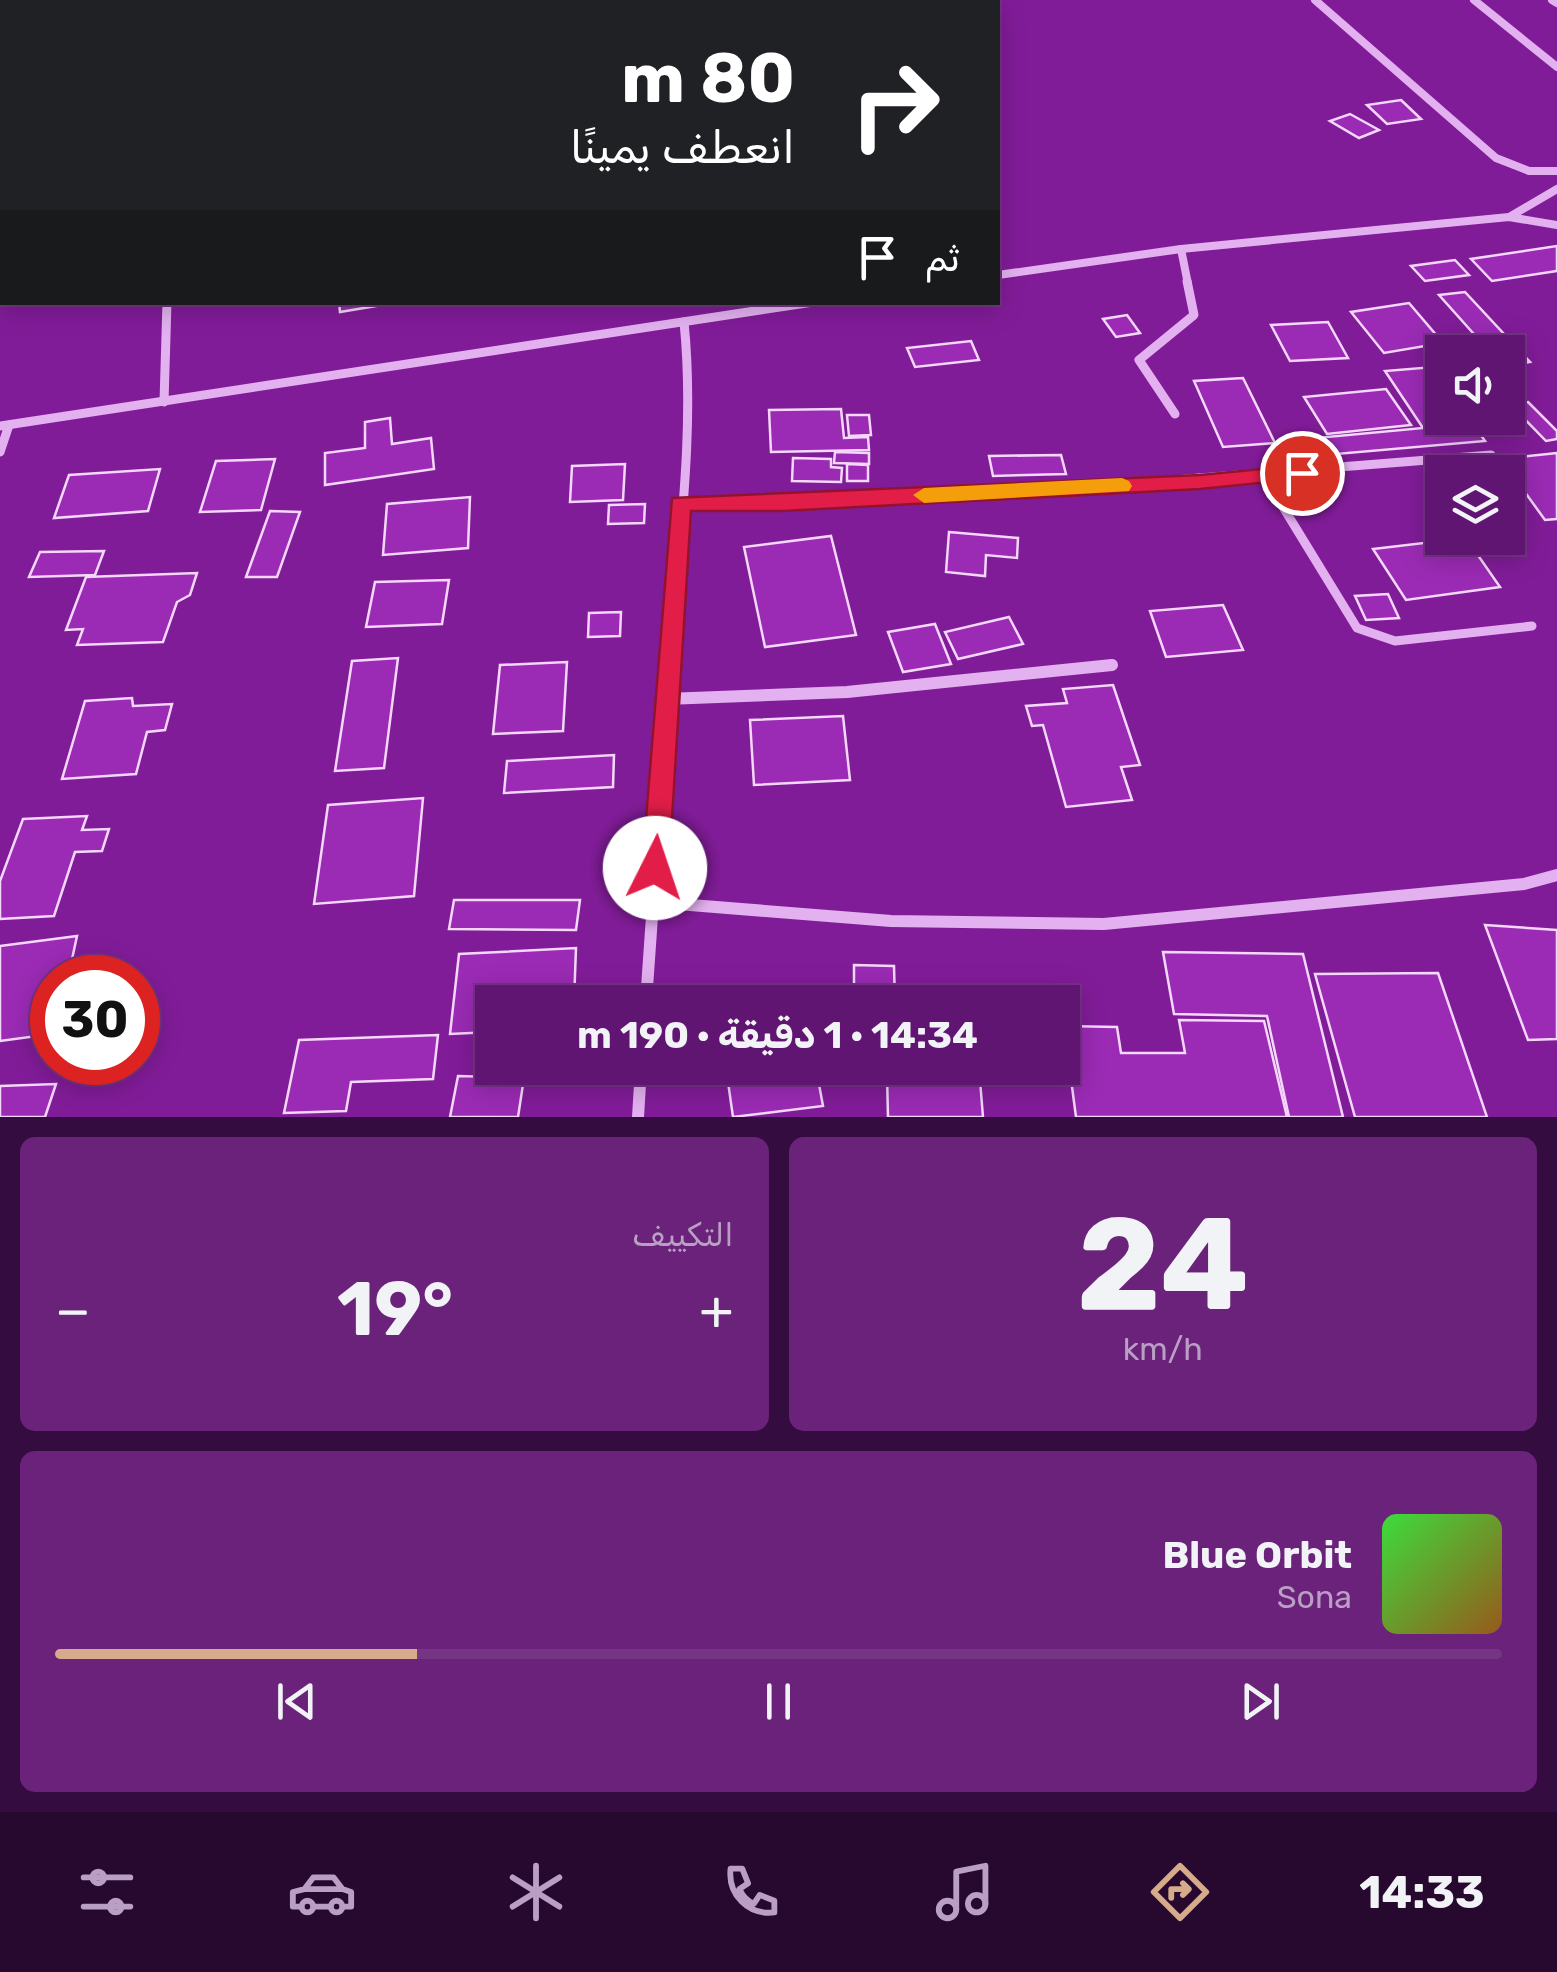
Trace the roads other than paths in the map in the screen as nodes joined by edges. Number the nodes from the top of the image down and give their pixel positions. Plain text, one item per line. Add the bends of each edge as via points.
1 (1315, 0) edge
2 (1474, 0) edge
3 (1557, 66) edge
4 (1557, 171) edge
5 (1557, 188) edge
6 (1509, 217) junction
7 (1557, 225) edge
8 (1181, 249) junction
9 (1000, 275) edge
10 (167, 305) edge
11 (794, 305) edge
12 (684, 322) junction
13 (164, 402) junction
14 (1174, 414) dead end
15 (5, 426) edge
16 (0, 452) edge
17 (1425, 461) edge
18 (1264, 476) junction
19 (680, 504) junction
20 (1532, 626) dead end
21 (1112, 665) dead end
22 (666, 699) junction
23 (1557, 874) edge
24 (653, 902) junction
25 (647, 985) edge
26 (640, 1085) edge
27 (638, 1117) edge

1 - 4 street via 1496,158 1529,171
2 - 3 street
5 - 6 street
6 - 7 street
6 - 8 street
8 - 9 street
8 - 14 street via 1194,315 1148,346 1139,360
10 - 13 street
11 - 12 street
12 - 13 street
12 - 19 street via 689,373
13 - 15 street
15 - 16 street
17 - 18 street
18 - 19 street
18 - 20 street via 1357,628 1396,640
19 - 22 street
21 - 22 street via 846,692
22 - 24 street
23 - 24 street via 1524,884 1104,924 891,921
24 - 25 street
26 - 27 street

